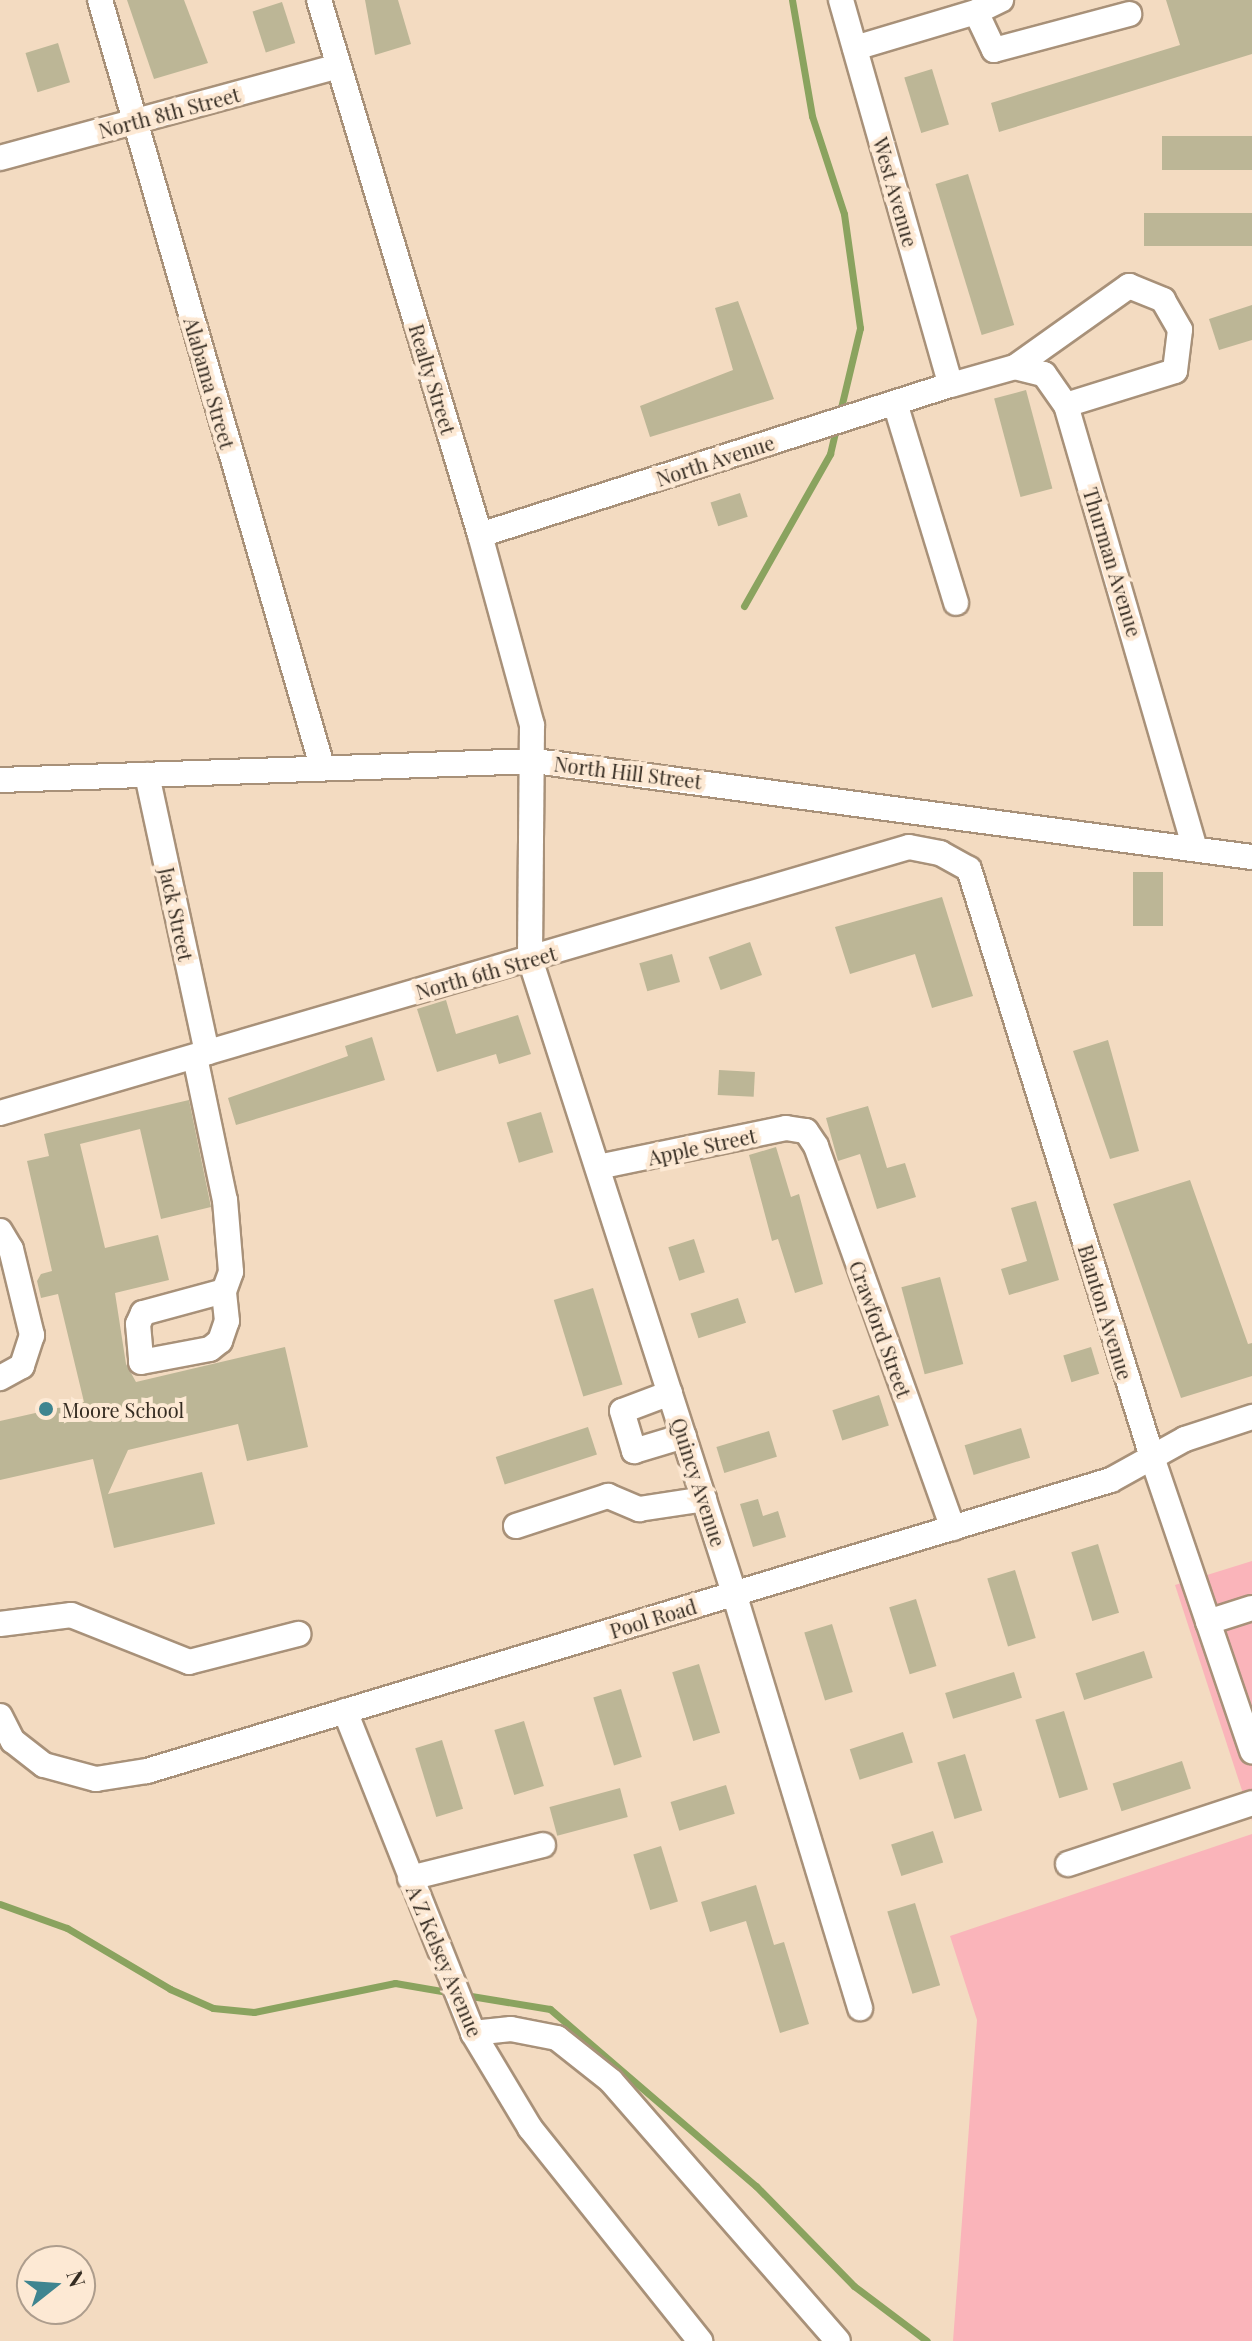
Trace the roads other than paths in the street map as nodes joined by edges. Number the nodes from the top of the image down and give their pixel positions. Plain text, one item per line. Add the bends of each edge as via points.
1 (100, 0) edge
2 (319, 0) edge
3 (841, 0) edge
4 (1001, 0) edge
5 (976, 12) junction
6 (1129, 14) dead end
7 (855, 48) junction
8 (339, 66) junction
9 (134, 121) junction
10 (0, 158) edge
11 (1015, 367) junction
12 (951, 385) junction
13 (895, 403) junction
14 (1066, 405) junction
15 (480, 535) junction
16 (956, 603) dead end
17 (535, 761) junction
18 (322, 766) junction
19 (147, 775) junction
20 (0, 780) edge
21 (1195, 848) junction
22 (1252, 857) edge
23 (969, 869) joint
24 (530, 959) junction
25 (201, 1055) junction
26 (0, 1113) edge
27 (806, 1131) joint
28 (598, 1167) junction
29 (0, 1231) edge
30 (224, 1291) dead end
31 (0, 1378) edge
32 (670, 1393) junction
33 (1252, 1417) edge
34 (684, 1436) junction
35 (1152, 1457) junction
36 (704, 1499) junction
37 (516, 1526) dead end
38 (953, 1528) junction
39 (734, 1593) junction
40 (1252, 1608) edge
41 (1208, 1622) junction
42 (0, 1624) edge
43 (298, 1634) dead end
44 (345, 1711) junction
45 (0, 1716) edge
46 (1252, 1751) edge
47 (1252, 1803) edge
48 (543, 1845) dead end
49 (1068, 1864) dead end
50 (410, 1878) junction
51 (860, 2008) dead end
52 (473, 2033) junction
53 (700, 2341) edge
54 (838, 2341) edge

1 - 9 street, Alabama Street
2 - 8 street, Realty Street
3 - 7 street, West Avenue
4 - 5 street
5 - 6 street via 994,50
5 - 7 street
7 - 12 street, West Avenue
8 - 9 street, North 8th Street
8 - 15 street, Realty Street
9 - 10 street, North 8th Street
9 - 18 street, Alabama Street
11 - 12 street
11 - 14 street, Thurman Avenue via 1044,374
11 - 14 street via 1129,286 1163,300 1180,330 1175,371
12 - 13 street, North Avenue
13 - 15 street, North Avenue
13 - 16 street
14 - 21 street, Thurman Avenue
15 - 17 street, Realty Street via 532,725
17 - 18 street, North Hill Street
17 - 21 street, North Hill Street
17 - 24 street, Realty Street
18 - 19 street, North Hill Street
19 - 20 street, North Hill Street
19 - 25 street, Jack Street
21 - 22 street, North Hill Street
23 - 24 street, North 6th Street via 940,853 909,847
23 - 35 street, Blanton Avenue
24 - 25 street, North 6th Street
24 - 28 street, Quincy Avenue
25 - 26 street, North 6th Street
25 - 30 street, Jack Street via 225,1200 231,1272
27 - 28 street, Apple Street via 786,1128
27 - 38 street, Crawford Street via 816,1146
28 - 32 street, Quincy Avenue
29 - 31 street via 11,1249 32,1335 22,1366
32 - 34 street, Quincy Avenue
32 - 34 street via 622,1411 634,1451
33 - 35 street, Pool Road via 1185,1439
34 - 36 street, Quincy Avenue
35 - 38 street, Pool Road via 1111,1480
35 - 41 street, Blanton Avenue
36 - 37 street via 639,1509 608,1496
36 - 39 street, Quincy Avenue
38 - 39 street, Pool Road
39 - 44 street, Pool Road
39 - 51 street, Quincy Avenue
40 - 41 street
41 - 46 street, Blanton Avenue
42 - 43 street via 71,1615 189,1662
44 - 45 street, Pool Road via 147,1771 96,1779 44,1765 13,1741
44 - 50 street, A Z Kelsey Avenue
47 - 49 street
48 - 50 street
50 - 52 street, A Z Kelsey Avenue
52 - 53 street, A Z Kelsey Avenue via 530,2128
52 - 54 street via 511,2029 557,2038 611,2081

